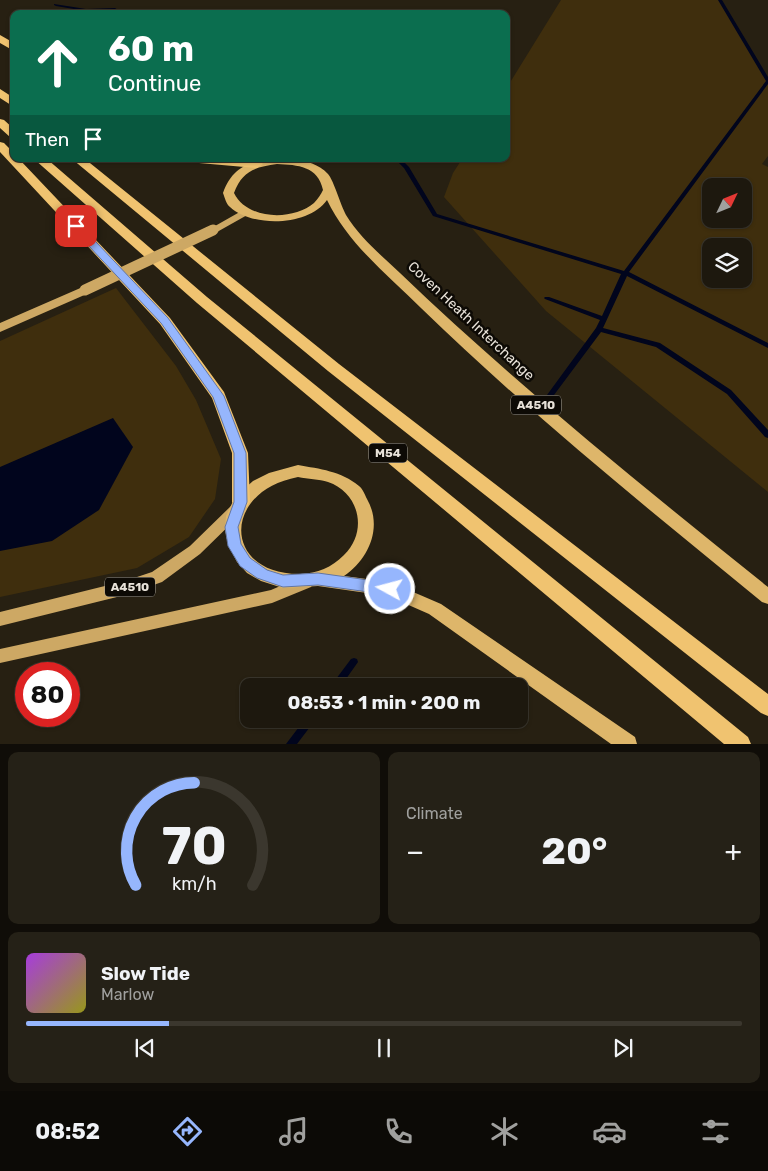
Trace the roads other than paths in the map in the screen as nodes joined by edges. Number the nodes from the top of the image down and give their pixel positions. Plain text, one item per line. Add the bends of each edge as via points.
1 (0, 92) edge
2 (10, 101) edge
3 (0, 122) edge
4 (10, 131) edge
5 (0, 145) edge
6 (10, 156) edge
7 (16, 162) edge
8 (43, 162) edge
9 (82, 162) edge
10 (234, 162) edge
11 (266, 162) edge
12 (286, 162) edge
13 (257, 164) junction
14 (329, 190) junction
15 (245, 212) junction
16 (0, 328) edge
17 (239, 506) junction
18 (312, 580) junction
19 (768, 597) edge
20 (0, 619) edge
21 (0, 656) edge
22 (768, 706) edge
23 (628, 744) edge
24 (741, 744) edge

1 - 2 highway
3 - 4 highway
5 - 6 highway
7 - 17 highway via 164,320 218,396 240,453
8 - 24 highway, M54 via 202,300
9 - 22 highway, M54 via 224,281 496,498
10 - 13 highway
11 - 13 highway, Coven Heath Interchange / A4510
12 - 14 highway, Coven Heath Interchange / A4510 via 300,163 322,173 328,181
13 - 15 highway, Coven Heath Interchange / A4510 via 238,174 229,187 229,197
14 - 15 highway via 317,206 291,217 259,217
14 - 19 highway, Coven Heath Interchange / A4510 via 340,215 361,242 432,312 620,477
15 - 16 main road, bridge via 213,230
17 - 18 highway, A4510 via 232,527 235,546 245,562 262,574 283,581
17 - 18 highway, A4510 via 251,490 265,480 298,471 331,476 357,493 365,506 368,520 361,549 336,572
17 - 20 main road, A4510 via 195,550 157,577
18 - 21 main road, A4510 via 263,598
18 - 23 highway, A4510 via 390,589 435,609

